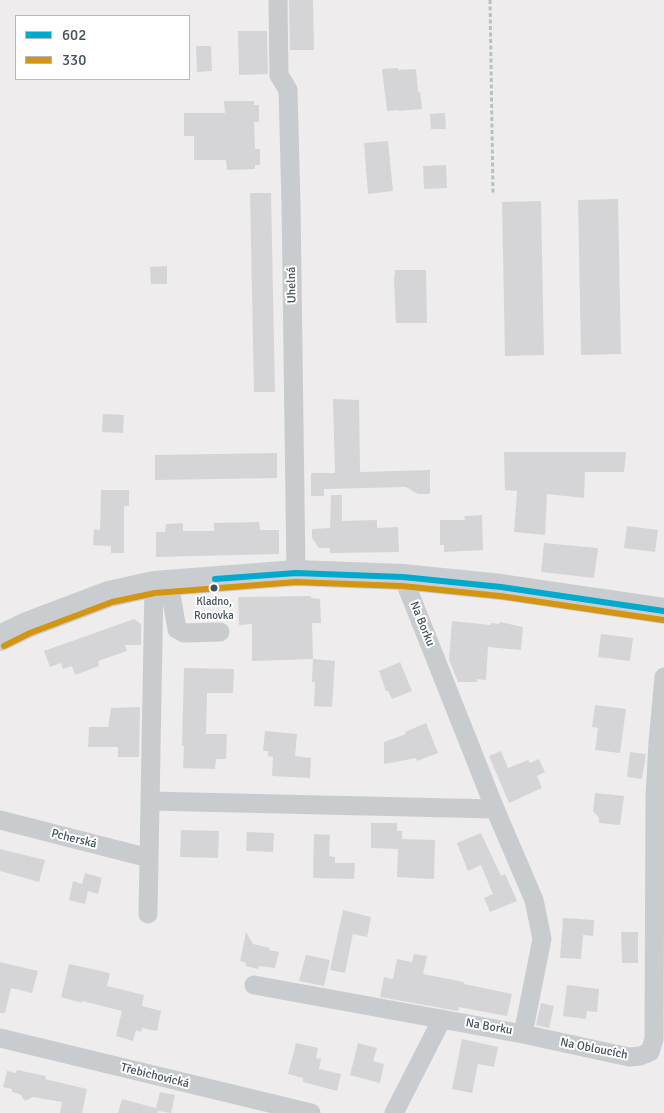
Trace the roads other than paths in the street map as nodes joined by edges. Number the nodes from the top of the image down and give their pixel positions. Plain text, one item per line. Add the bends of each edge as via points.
1 (278, 0) edge
2 (296, 573) junction
3 (403, 577) junction
4 (162, 583) junction
5 (664, 611) edge
6 (220, 632) dead end
7 (0, 638) edge
8 (664, 677) edge
9 (150, 801) junction
10 (495, 809) junction
11 (0, 820) edge
12 (149, 858) junction
13 (148, 914) dead end
14 (254, 985) dead end
15 (442, 1019) junction
16 (523, 1034) junction
17 (0, 1038) edge
18 (311, 1113) edge
19 (394, 1113) edge

1 - 2 street, Uhelná via 280,75 288,90
2 - 3 main road
2 - 4 main road
3 - 5 main road via 501,587
3 - 10 street, Na Borku
4 - 6 street via 177,629 184,633
4 - 7 main road via 109,594
4 - 9 street
8 - 16 street, Na Obloucích via 655,796 654,1039 650,1052 629,1057
9 - 10 street
9 - 12 street
10 - 16 street, Na Borku via 534,900 542,939
11 - 12 street, Pcherská
12 - 13 street
14 - 15 street, Na Borku
15 - 16 street, Na Borku
15 - 19 street
17 - 18 street, Třebichovická

